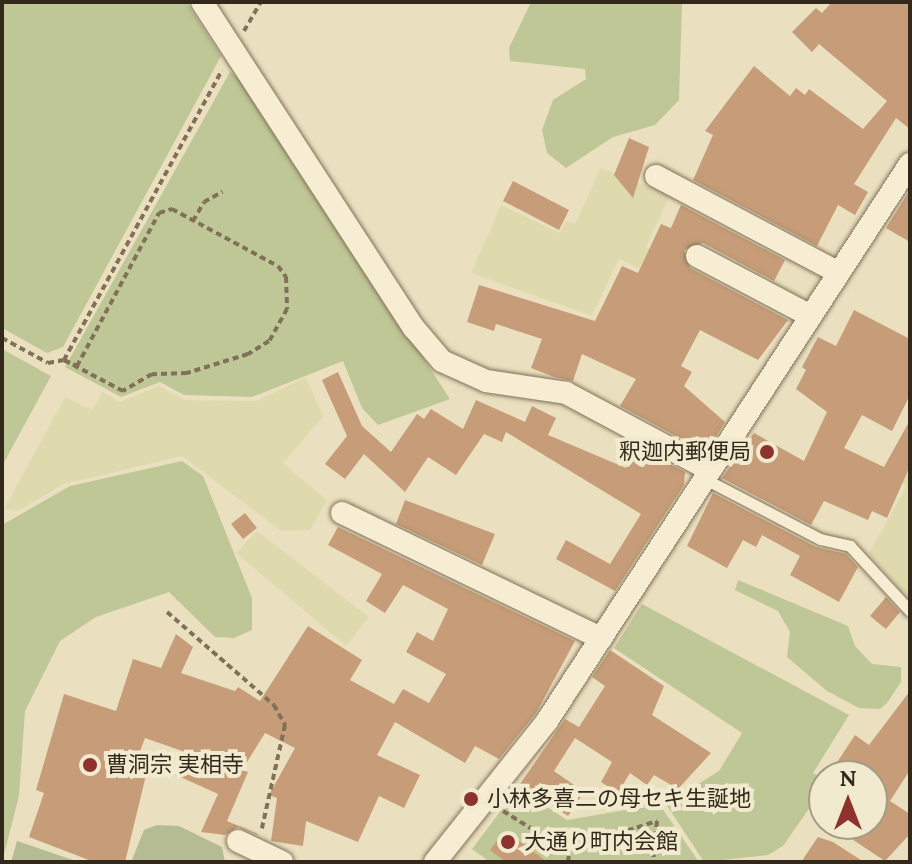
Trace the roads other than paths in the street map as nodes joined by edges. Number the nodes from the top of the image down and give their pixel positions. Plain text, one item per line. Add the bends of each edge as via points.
1 (202, 2) edge
2 (910, 164) edge
3 (656, 176) dead end
4 (697, 256) dead end
5 (839, 273) junction
6 (811, 316) junction
7 (708, 474) junction
8 (342, 513) dead end
9 (910, 611) edge
10 (601, 638) junction
11 (487, 802) junction
12 (248, 846) road end
13 (282, 862) edge
14 (435, 862) edge
15 (454, 862) edge

1 - 7 street via 414,328 442,361 486,381 566,393
2 - 5 street
3 - 5 street
4 - 6 street
5 - 6 street
6 - 7 street
7 - 9 lane via 820,539 850,546
7 - 10 street
8 - 10 street
10 - 11 street
11 - 14 street
11 - 15 street
12 - 13 street

